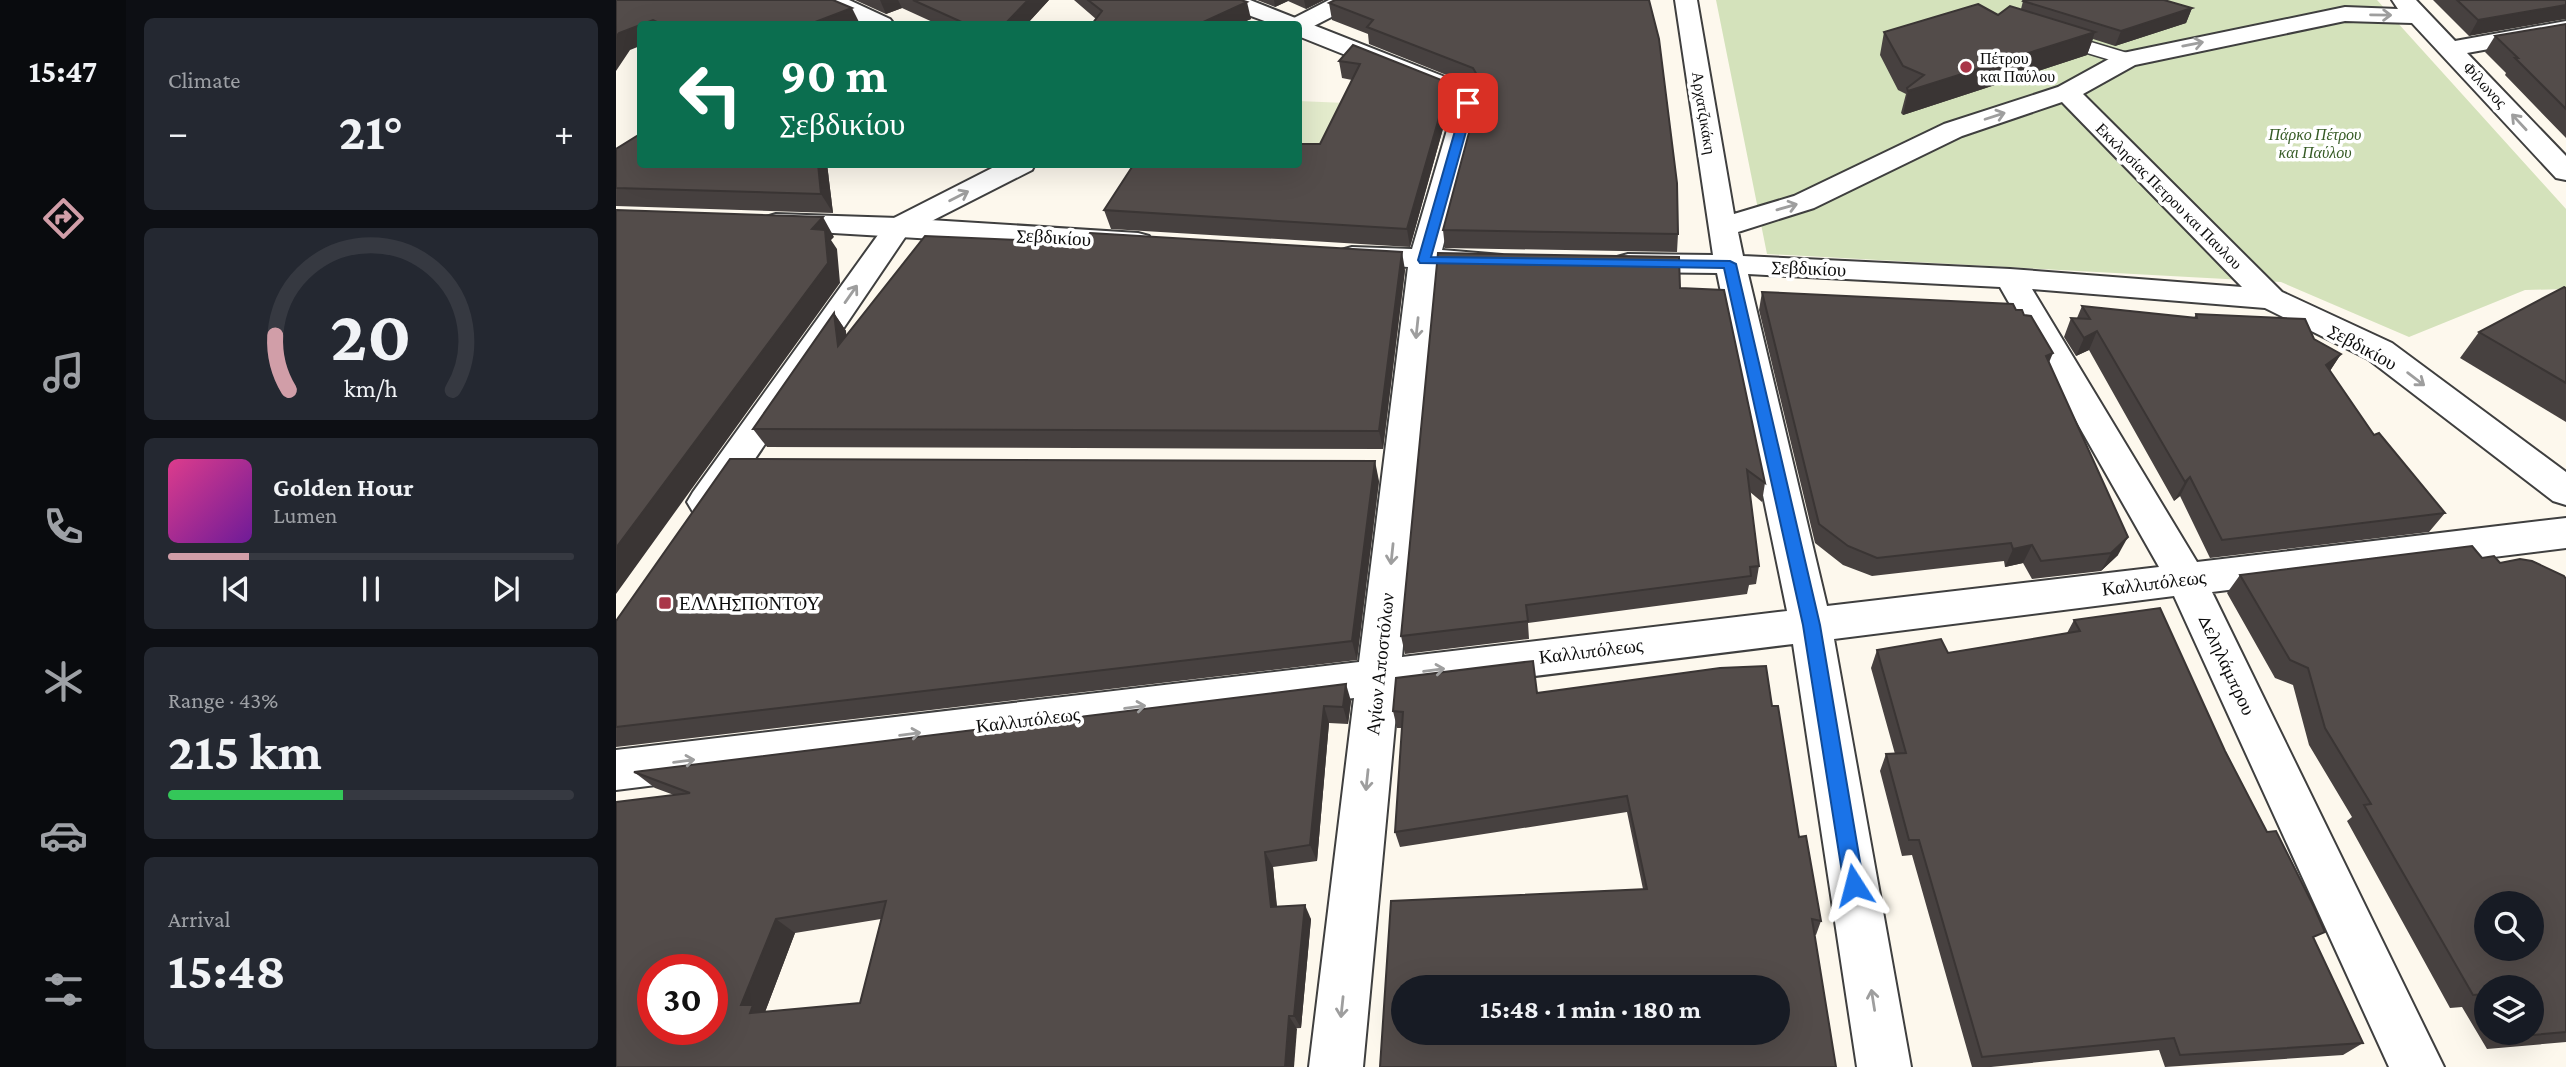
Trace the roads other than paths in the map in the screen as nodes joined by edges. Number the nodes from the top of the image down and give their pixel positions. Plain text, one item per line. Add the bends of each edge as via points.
1 (1229, 0) edge
2 (1347, 0) edge
3 (1686, 0) edge
4 (848, 3) edge
5 (2410, 8) edge
6 (877, 21) edge
7 (1285, 21) edge
8 (1302, 24) edge
9 (1302, 28) edge
10 (2028, 28) edge
11 (2566, 28) edge
12 (2451, 48) junction
13 (2127, 60) junction
14 (2067, 92) junction
15 (1013, 168) edge
16 (2566, 172) edge
17 (745, 222) edge
18 (898, 227) junction
19 (1161, 244) edge
20 (1726, 246) junction
21 (1327, 254) edge
22 (1424, 260) junction
23 (1521, 262) edge
24 (1605, 263) edge
25 (2010, 278) junction
26 (2271, 299) junction
27 (734, 463) junction
28 (775, 463) edge
29 (2566, 491) edge
30 (687, 530) edge
31 (2559, 544) edge
32 (2186, 579) junction
33 (1811, 625) junction
34 (1378, 677) junction
35 (616, 770) edge
36 (1336, 1067) edge
37 (1884, 1067) edge
38 (2417, 1067) edge

1 - 7 street
2 - 8 street
3 - 20 street, Αρχατζικάκη
4 - 6 street
5 - 12 street, Φίλωνος
13 -> 5 street via 2345,14
9 - 22 street, Αγίων Αποστόλων via 1464,93 1468,103
10 - 13 lane
11 - 12 street
16 -> 12 street, Φίλωνος
13 - 14 street
20 -> 14 street via 1804,202 1953,130
14 - 26 street, Εκκλησίας Πετρου και Παυλου
18 -> 15 street
17 - 18 street, Σεβδικίου
18 - 19 street, Σεβδικίου
27 -> 18 street
20 - 24 street, Σεβδικίου
20 - 25 street, Σεβδικίου
20 - 33 street, Αρχατζικάκη
21 - 22 street
22 - 23 street
22 -> 34 street, Αγίων Αποστόλων via 1388,465
25 - 26 street, Σεβδικίου
25 - 32 street, Δεληλάμπρου
26 -> 29 street, Σεβδικίου via 2380,351
27 - 28 street
27 - 30 street
31 - 32 street, Καλλιπόλεως
32 - 33 street, Καλλιπόλεως
32 - 38 street, Δεληλάμπρου
34 -> 33 street, Καλλιπόλεως
37 -> 33 street, Αρχατζικάκη
35 -> 34 street, Καλλιπόλεως
34 -> 36 street, Αγίων Αποστόλων

